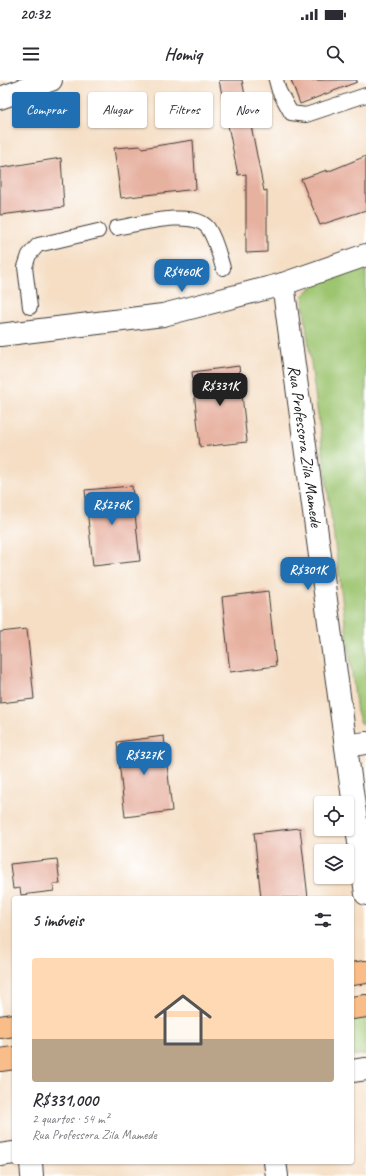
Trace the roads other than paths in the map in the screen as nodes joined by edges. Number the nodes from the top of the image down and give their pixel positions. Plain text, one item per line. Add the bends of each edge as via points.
1 (51, 80) edge
2 (276, 80) edge
3 (366, 95) edge
4 (0, 98) edge
5 (116, 228) dead end
6 (98, 231) dead end
7 (366, 255) edge
8 (223, 268) dead end
9 (283, 284) junction
10 (30, 307) dead end
11 (0, 335) edge
12 (356, 745) edge
13 (366, 894) edge
14 (366, 972) edge
15 (354, 974) edge
16 (366, 1006) edge
17 (354, 1008) edge
18 (12, 1024) edge
19 (0, 1027) edge
20 (12, 1058) edge
21 (0, 1060) edge
22 (366, 1069) edge
23 (354, 1071) edge
24 (12, 1153) edge
25 (0, 1155) edge
26 (31, 1164) edge
27 (275, 1164) edge
28 (32, 1176) edge
29 (277, 1176) edge

1 - 4 street
2 - 3 lane via 291,113 306,115
5 - 8 lane via 176,217 196,221 207,227
6 - 10 lane via 38,245 29,255 26,267
7 - 9 street
9 - 11 street via 163,315
9 - 12 street, Rua Professora Zila Mamede
12 - 13 street, Rua Professora Zila Mamede
14 - 15 main road
16 - 17 main road
18 - 19 main road
20 - 21 main road
22 - 23 street
24 - 25 street
26 - 28 street
27 - 29 street

